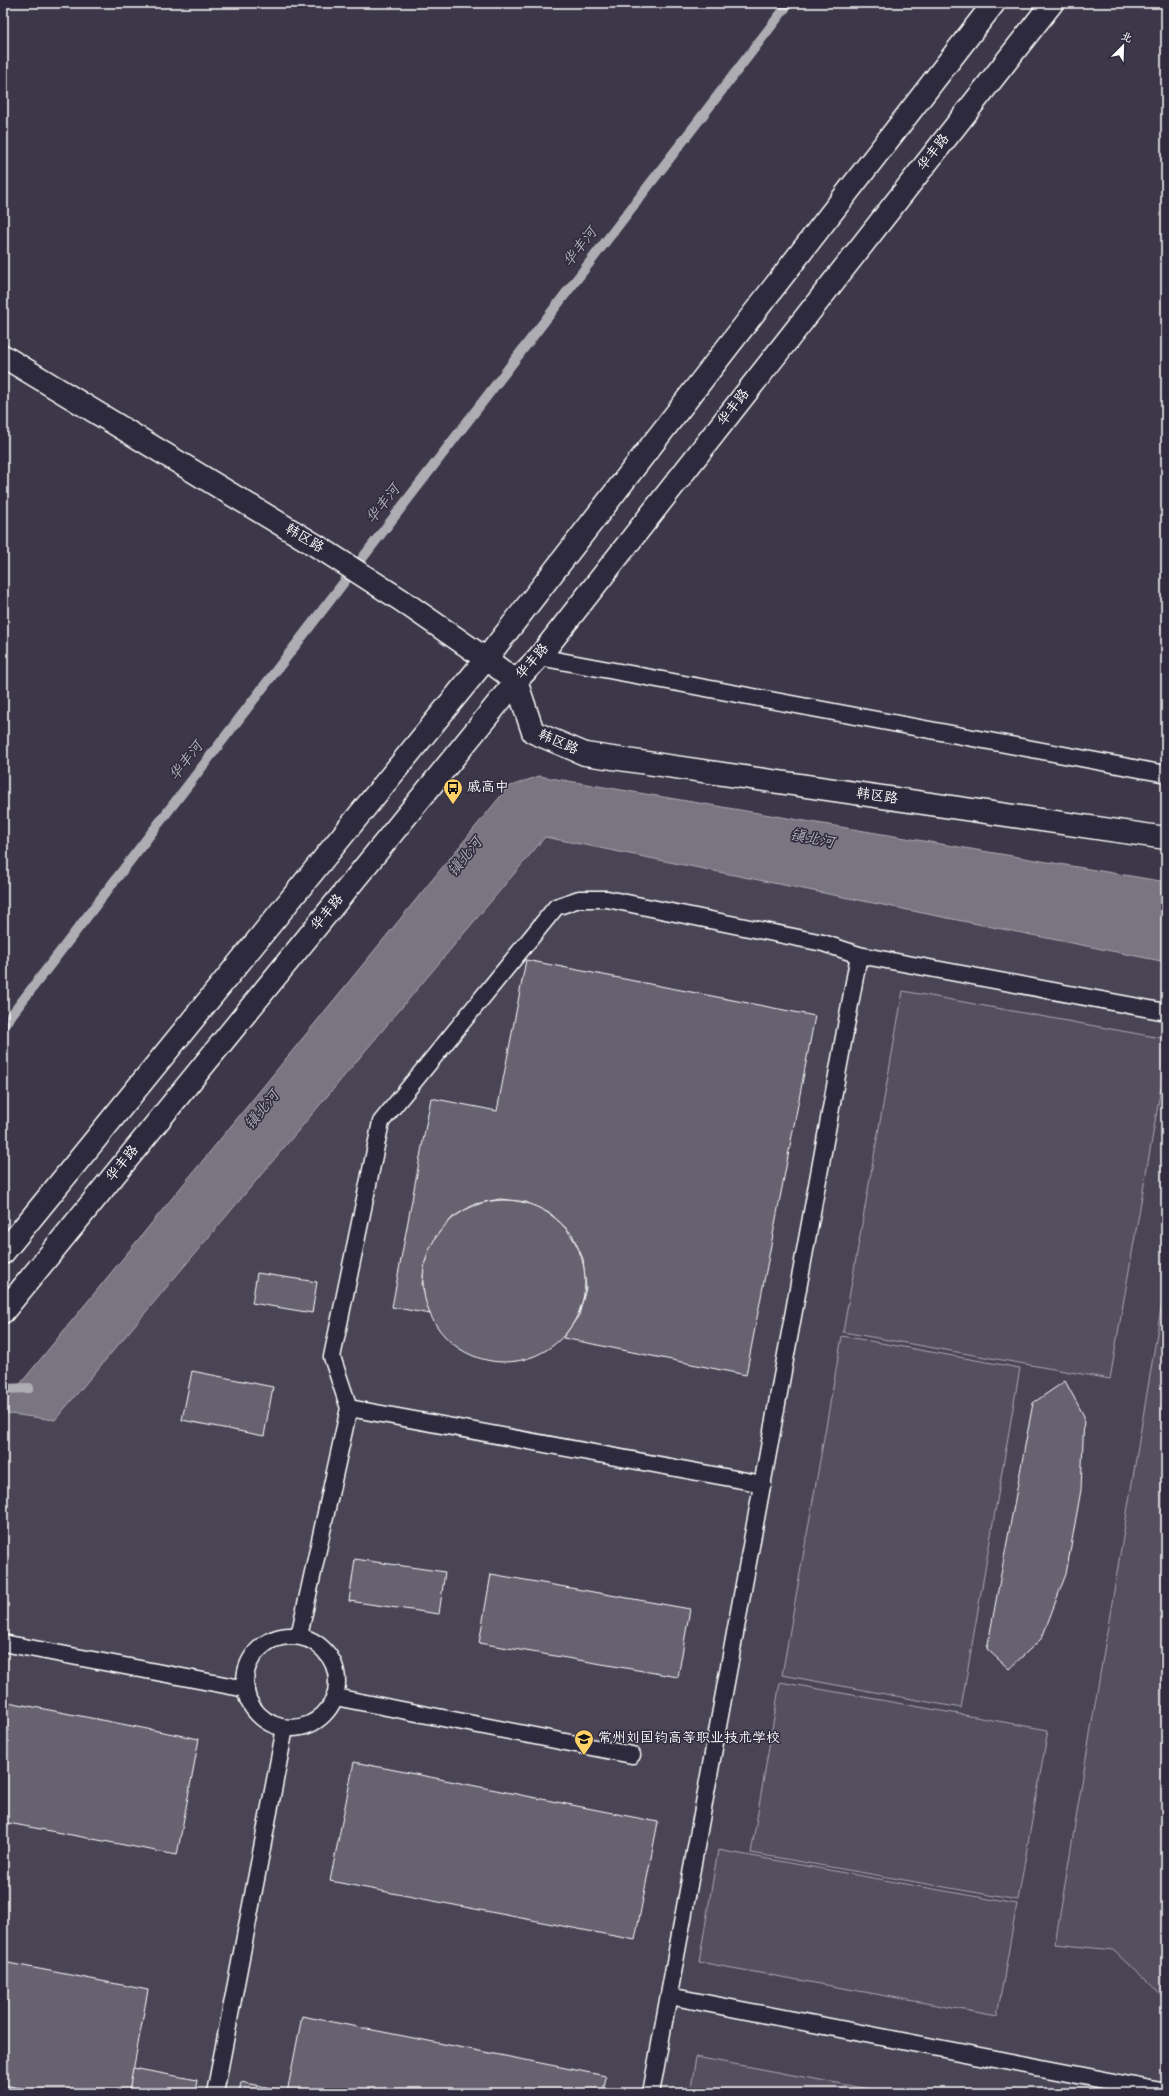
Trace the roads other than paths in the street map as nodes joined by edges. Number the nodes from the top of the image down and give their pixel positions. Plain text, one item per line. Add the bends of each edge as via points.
1 (994, 3) edge
2 (1052, 3) edge
3 (3, 356) edge
4 (539, 657) junction
5 (486, 659) junction
6 (516, 681) junction
7 (1166, 774) edge
8 (1166, 838) edge
9 (859, 955) junction
10 (1166, 1012) edge
11 (3, 1253) edge
12 (3, 1312) edge
13 (349, 1408) junction
14 (763, 1484) junction
15 (299, 1636) junction
16 (3, 1643) edge
17 (246, 1689) junction
18 (336, 1697) junction
19 (284, 1728) junction
20 (632, 1755) dead end
21 (669, 1996) junction
22 (1166, 2092) edge
23 (215, 2093) edge
24 (651, 2093) edge

1 - 5 street
2 - 4 street, 华丰路
3 - 5 street, 韩区路 via 401,600
4 - 6 street, 华丰路
4 - 7 lane
5 - 6 street, 韩区路
5 - 11 street
6 - 8 street, 韩区路 via 533,732 585,754
6 - 12 street, 华丰路
9 - 10 lane
9 - 13 lane via 823,943 607,898 579,899 556,907 381,1122 332,1357
9 - 14 lane
13 - 14 lane
13 - 15 lane
14 - 21 lane
15 - 17 lane via 285,1636 270,1641 259,1649 250,1661 246,1674
15 - 18 lane via 314,1642 327,1652 335,1666 338,1681
16 - 17 lane
17 - 19 lane via 250,1703 258,1715
18 - 19 lane via 328,1711 316,1722 301,1728
18 - 20 lane
19 - 23 lane
21 - 22 lane
21 - 24 lane

